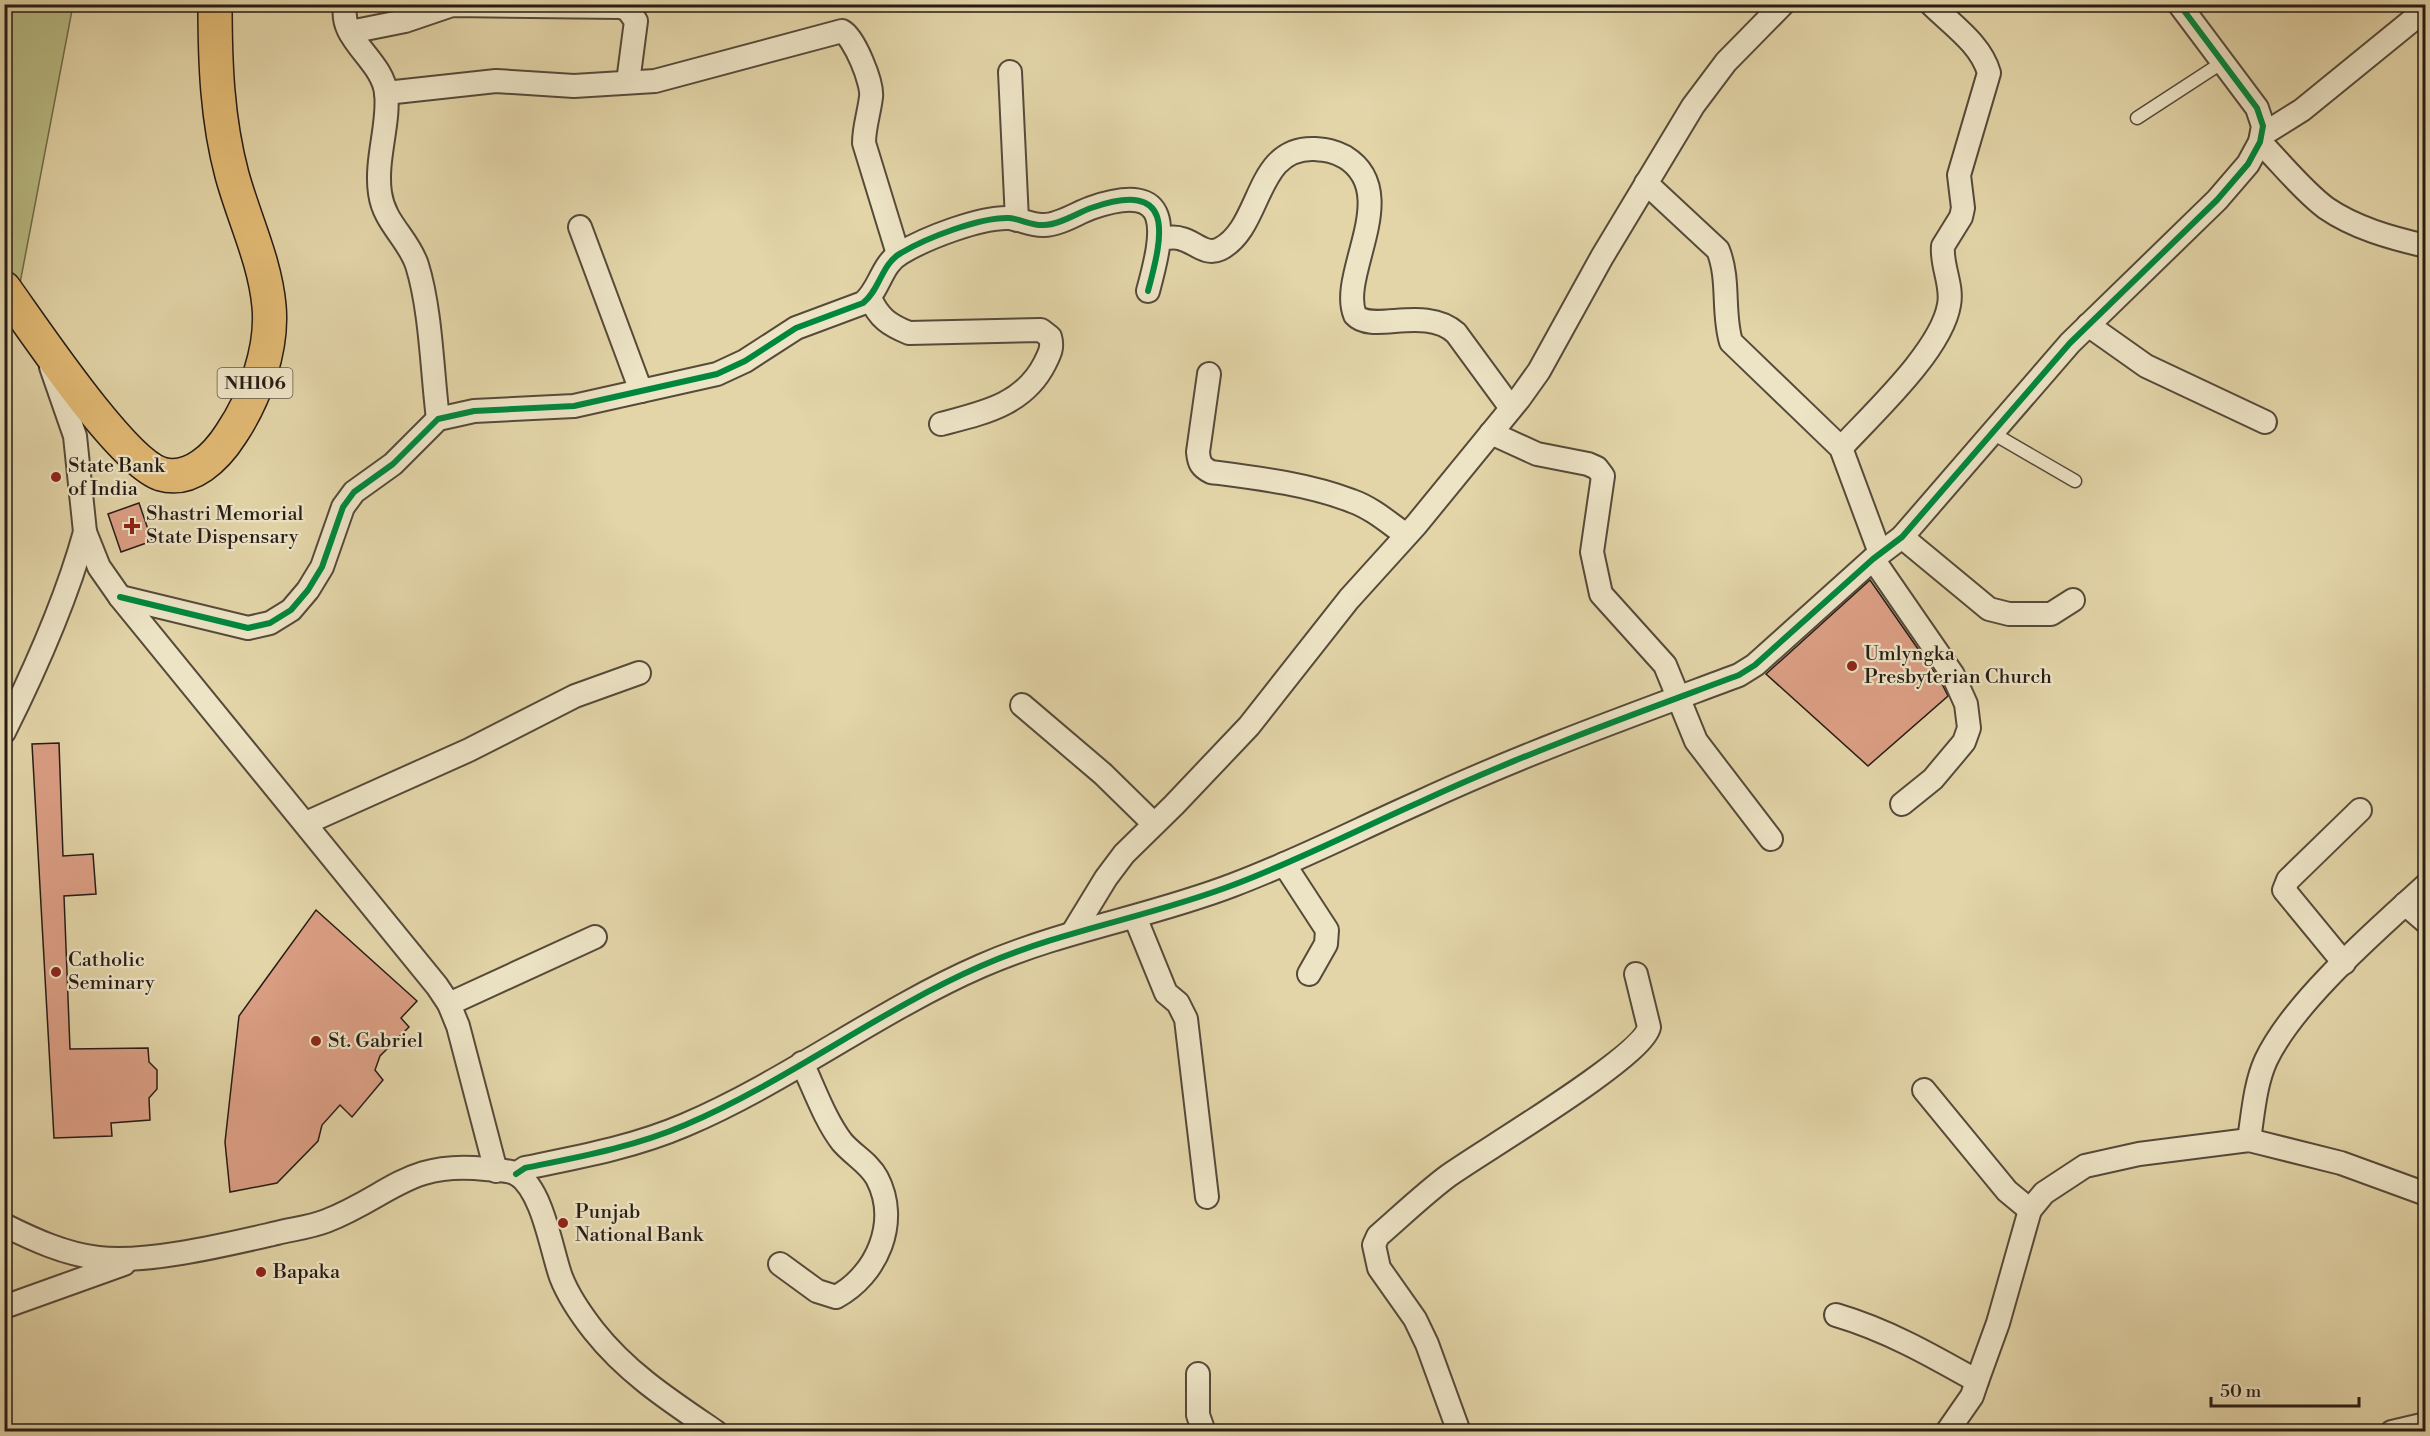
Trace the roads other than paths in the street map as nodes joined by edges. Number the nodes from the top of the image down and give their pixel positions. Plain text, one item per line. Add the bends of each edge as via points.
1 (215, 4) edge
2 (1783, 4) edge
3 (1931, 4) edge
4 (2179, 4) edge
5 (2426, 9) edge
6 (348, 13) edge
7 (2223, 62) junction
8 (1010, 72) dead end
9 (628, 82) junction
10 (386, 93) junction
11 (2136, 118) dead end
12 (2261, 138) junction
13 (1646, 183) junction
14 (1017, 220) junction
15 (580, 227) dead end
16 (1160, 239) junction
17 (2426, 246) edge
18 (898, 254) junction
19 (4, 288) edge
20 (1148, 291) dead end
21 (870, 298) junction
22 (2088, 325) junction
23 (42, 340) junction
24 (1209, 374) dead end
25 (641, 391) junction
26 (1511, 408) junction
27 (438, 419) junction
28 (2265, 422) dead end
29 (941, 424) dead end
30 (1491, 433) junction
31 (1994, 434) junction
32 (1841, 448) junction
33 (2075, 481) dead end
34 (85, 532) junction
35 (1406, 535) junction
36 (1902, 537) junction
37 (1877, 556) junction
38 (120, 597) junction
39 (2073, 600) dead end
40 (639, 673) dead end
41 (1677, 699) junction
42 (1022, 705) dead end
43 (4, 732) edge
44 (1902, 804) dead end
45 (2360, 810) dead end
46 (306, 823) junction
47 (1154, 824) junction
48 (1771, 838) dead end
49 (1284, 864) junction
50 (2426, 885) edge
51 (2405, 904) junction
52 (1135, 917) junction
53 (2426, 922) edge
54 (1073, 932) junction
55 (595, 937) dead end
56 (2344, 963) junction
57 (1309, 974) dead end
58 (1636, 974) dead end
59 (449, 1004) junction
60 (802, 1063) junction
61 (1924, 1090) dead end
62 (2249, 1140) junction
63 (506, 1172) junction
64 (2426, 1194) edge
65 (1207, 1197) dead end
66 (2030, 1210) junction
67 (4, 1225) edge
68 (143, 1257) junction
69 (780, 1264) dead end
70 (4, 1307) edge
71 (1836, 1315) dead end
72 (1198, 1374) dead end
73 (1977, 1381) junction
74 (2426, 1424) edge
75 (716, 1431) edge
76 (1204, 1431) edge
77 (1459, 1431) edge
78 (1947, 1431) edge
79 (2392, 1431) edge

1 - 23 highway, NH106 via 221,131 264,271 270,306 269,345 242,417 212,459 179,475 164,475 149,469 114,434
2 - 13 street via 1743,42 1710,82
3 - 32 street via 1978,49 1989,73 1959,175 1961,217 1943,246 1949,305 1943,326 1929,348
4 - 7 street
5 - 12 street via 2302,110
6 - 9 street via 405,21 452,5 621,7 636,21
6 - 10 street
7 - 11 lane
7 - 12 street via 2257,108 2264,126
8 - 14 street
9 - 10 street via 574,86 496,81
9 - 18 street via 656,81 835,30 847,33 871,87 864,143
10 - 27 street via 379,191 383,212 409,248 422,284
12 - 17 street via 2324,206 2343,219
12 - 22 street via 2248,164 2217,200
13 - 26 street via 1539,371
13 - 32 street via 1718,250 1724,264 1731,342
14 - 16 street via 1046,225 1131,198 1152,208 1160,225
14 - 18 street via 975,224
15 - 25 street
16 - 20 street
16 - 26 street via 1180,238 1212,251 1221,248 1243,224 1274,167 1288,155 1307,148 1333,150 1362,175 1370,198 1354,290 1355,315 1365,322 1422,318 1447,324
18 - 21 street
19 - 23 highway, NH106
21 - 25 street via 796,328 732,368
21 - 29 street via 876,312 889,325 909,333 1041,330 1050,337 1051,352 1040,373 1014,400 997,409
22 - 28 street via 2146,366
22 - 31 street
23 - 34 street via 75,436
24 - 35 street via 1198,452 1199,464 1204,469 1352,501
25 - 27 street via 574,406 474,411
26 - 30 street
27 - 38 street via 393,464 354,492 343,507 322,567 308,590 291,610 270,623 248,628
30 - 35 street
30 - 41 street via 1537,454 1597,468 1603,477 1592,552 1596,581 1611,607 1665,665
31 - 33 lane
31 - 36 street
32 - 37 street
34 - 38 street via 99,567
34 - 43 street via 76,567
35 - 47 street via 1249,726
36 - 37 street
36 - 39 street via 1989,609 2009,614 2051,614
37 - 41 street via 1755,665
37 - 44 street via 1953,675 1966,704 1969,728 1964,742 1933,779
38 - 46 street
40 - 46 street via 574,696 469,750
41 - 48 street via 1696,741
41 - 49 street via 1480,776
42 - 47 street
45 - 56 street via 2288,880 2284,890
46 - 59 street
47 - 54 street via 1124,854
49 - 52 street via 1181,905
49 - 57 street via 1327,930 1326,944
50 - 51 street
51 - 53 street
51 - 56 street
52 - 54 street
52 - 65 street via 1166,993 1186,1019
54 - 60 street via 978,967
55 - 59 street
56 - 62 street via 2286,1026 2265,1061
58 - 77 street via 1649,1027 1640,1043 1447,1177 1378,1236 1374,1245 1379,1268 1415,1319 1427,1344
59 - 63 street
60 - 63 street via 744,1097 644,1141
60 - 69 street via 841,1141 878,1179 886,1227 880,1249 867,1272 852,1288 836,1297 817,1291
61 - 66 street via 2007,1191
62 - 64 street via 2341,1164
62 - 66 street via 2139,1154 2085,1166 2044,1193
63 - 68 street via 463,1167 426,1171 324,1222 243,1241
63 - 75 street via 528,1186 539,1205 562,1280 594,1331 646,1385
66 - 73 street
67 - 68 street via 70,1253 99,1258
68 - 70 street
71 - 73 street via 1904,1340
72 - 76 street via 1197,1415
73 - 78 street via 1972,1396
74 - 79 street

